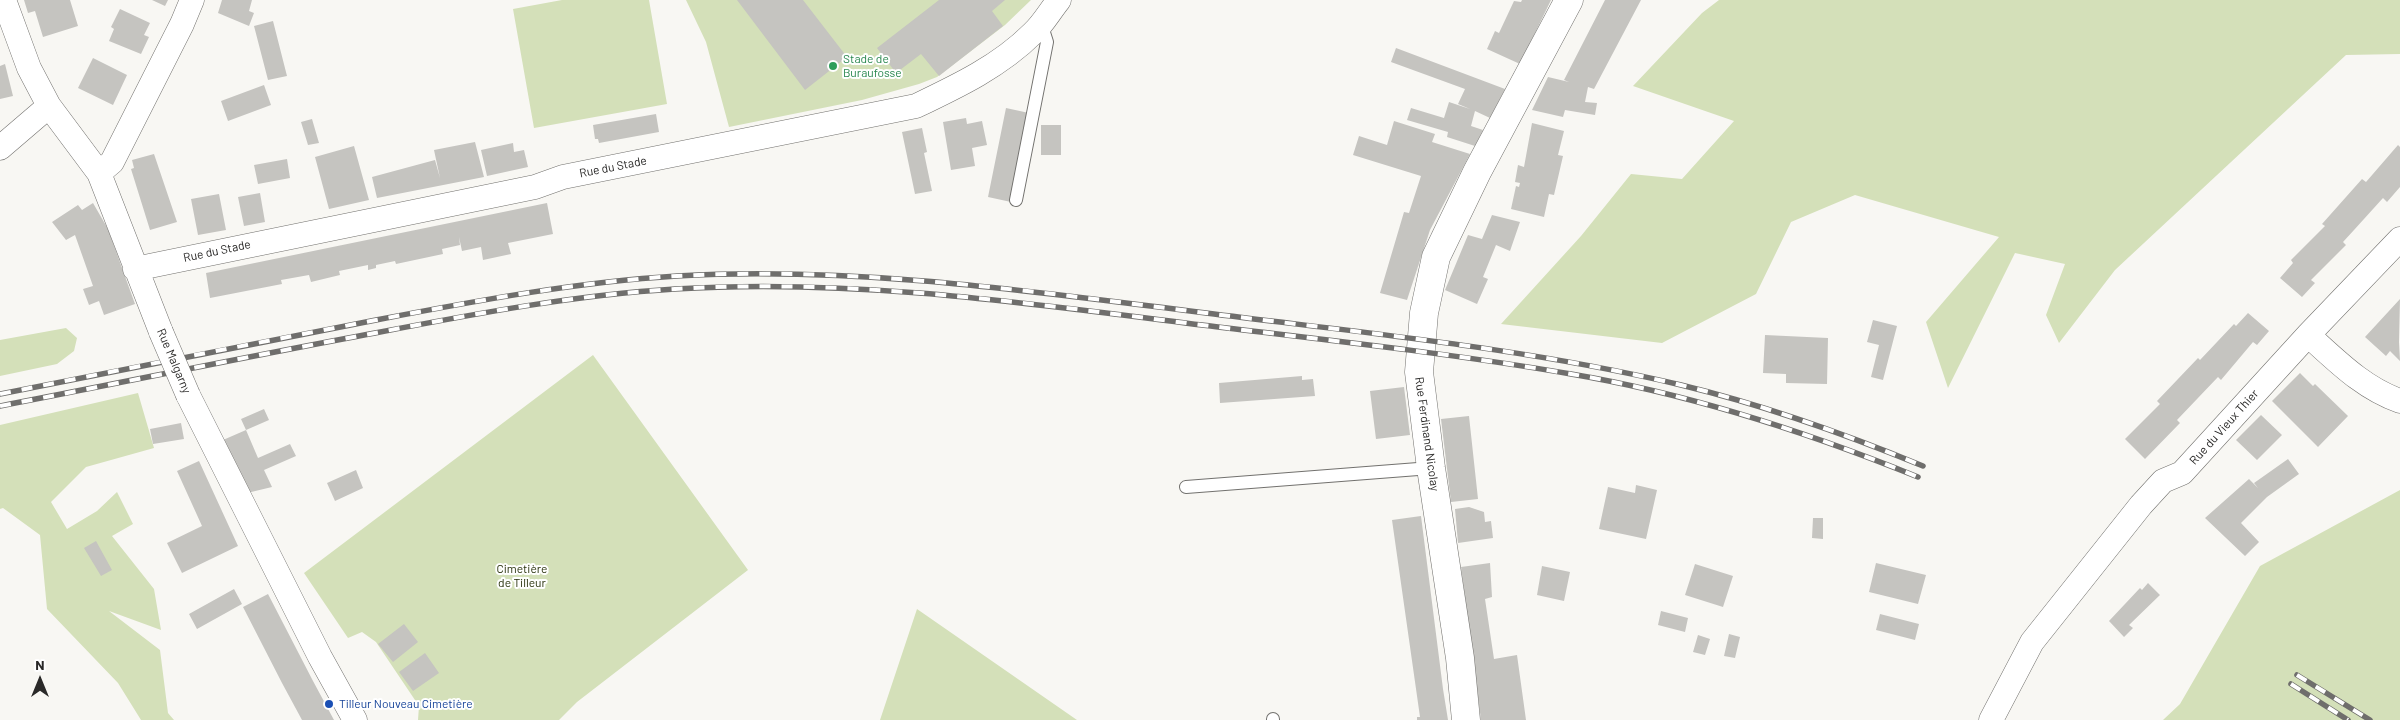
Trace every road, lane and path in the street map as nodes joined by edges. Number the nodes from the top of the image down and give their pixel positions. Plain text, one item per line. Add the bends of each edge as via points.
1 (4, 0) edge
2 (192, 0) edge
3 (1059, 0) edge
4 (1569, 0) edge
5 (1041, 23) junction
6 (49, 106) junction
7 (0, 148) edge
8 (99, 173) junction
9 (1016, 200) dead end
10 (2400, 239) edge
11 (135, 269) junction
12 (2308, 335) junction
13 (2400, 401) edge
14 (1430, 468) junction
15 (1186, 488) dead end
16 (355, 720) edge
17 (1466, 720) edge
18 (1992, 720) edge

1 - 6 street, Rue Malgarny via 29,68
2 - 8 street via 112,162
3 - 5 street, Rue du Stade
4 - 14 street, Rue Ferdinand Nicolay via 1477,172 1436,257 1424,313 1419,372
5 - 9 lane via 1047,42
5 - 11 street, Rue du Stade via 1003,59 959,86 916,106 563,177 535,186
6 - 7 street
6 - 8 street, Rue Malgarny
8 - 11 street, Rue Malgarny
10 - 12 street, Rue du Vieux Thier
11 - 16 street, Rue Malgarny, bridge via 188,395
12 - 13 street via 2356,379
12 - 18 street, Rue du Vieux Thier via 2182,473 2163,481 2141,505 2032,642
14 - 15 lane
14 - 17 street, Rue Ferdinand Nicolay via 1460,658

